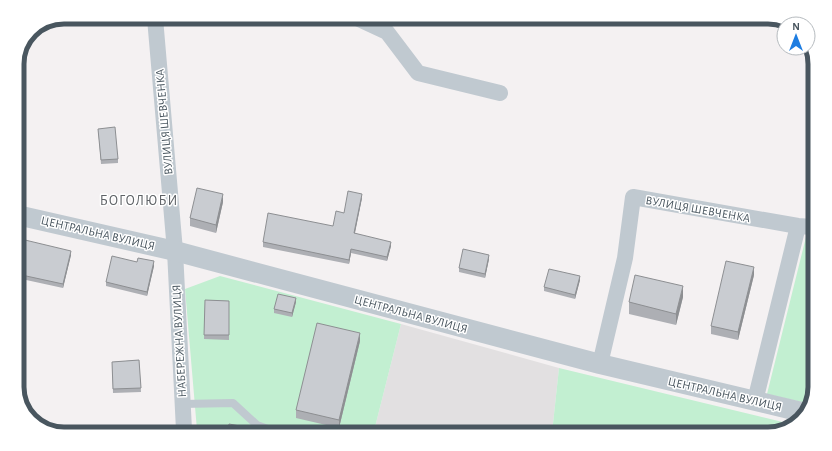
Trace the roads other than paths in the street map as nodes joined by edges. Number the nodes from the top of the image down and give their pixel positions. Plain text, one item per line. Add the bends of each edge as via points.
1 (156, 24) edge
2 (370, 24) edge
3 (500, 93) dead end
4 (24, 217) edge
5 (806, 227) edge
6 (175, 251) junction
7 (600, 364) junction
8 (755, 401) junction
9 (182, 404) junction
10 (799, 411) edge
11 (184, 427) edge
12 (262, 427) edge

1 - 6 street, ВУЛИЦЯ ШЕВЧЕНКА
2 - 3 street via 387,32 418,73
4 - 6 street, ЦЕНТРАЛЬНА ВУЛИЦЯ
5 - 7 street, ВУЛИЦЯ ШЕВЧЕНКА via 633,197 625,258
5 - 8 street
6 - 7 street, ЦЕНТРАЛЬНА ВУЛИЦЯ
6 - 9 street, НАБЕРЕЖНА ВУЛИЦЯ
7 - 8 street, ЦЕНТРАЛЬНА ВУЛИЦЯ
8 - 10 street, ЦЕНТРАЛЬНА ВУЛИЦЯ
9 - 11 street, НАБЕРЕЖНА ВУЛИЦЯ
9 - 12 lane via 233,403

